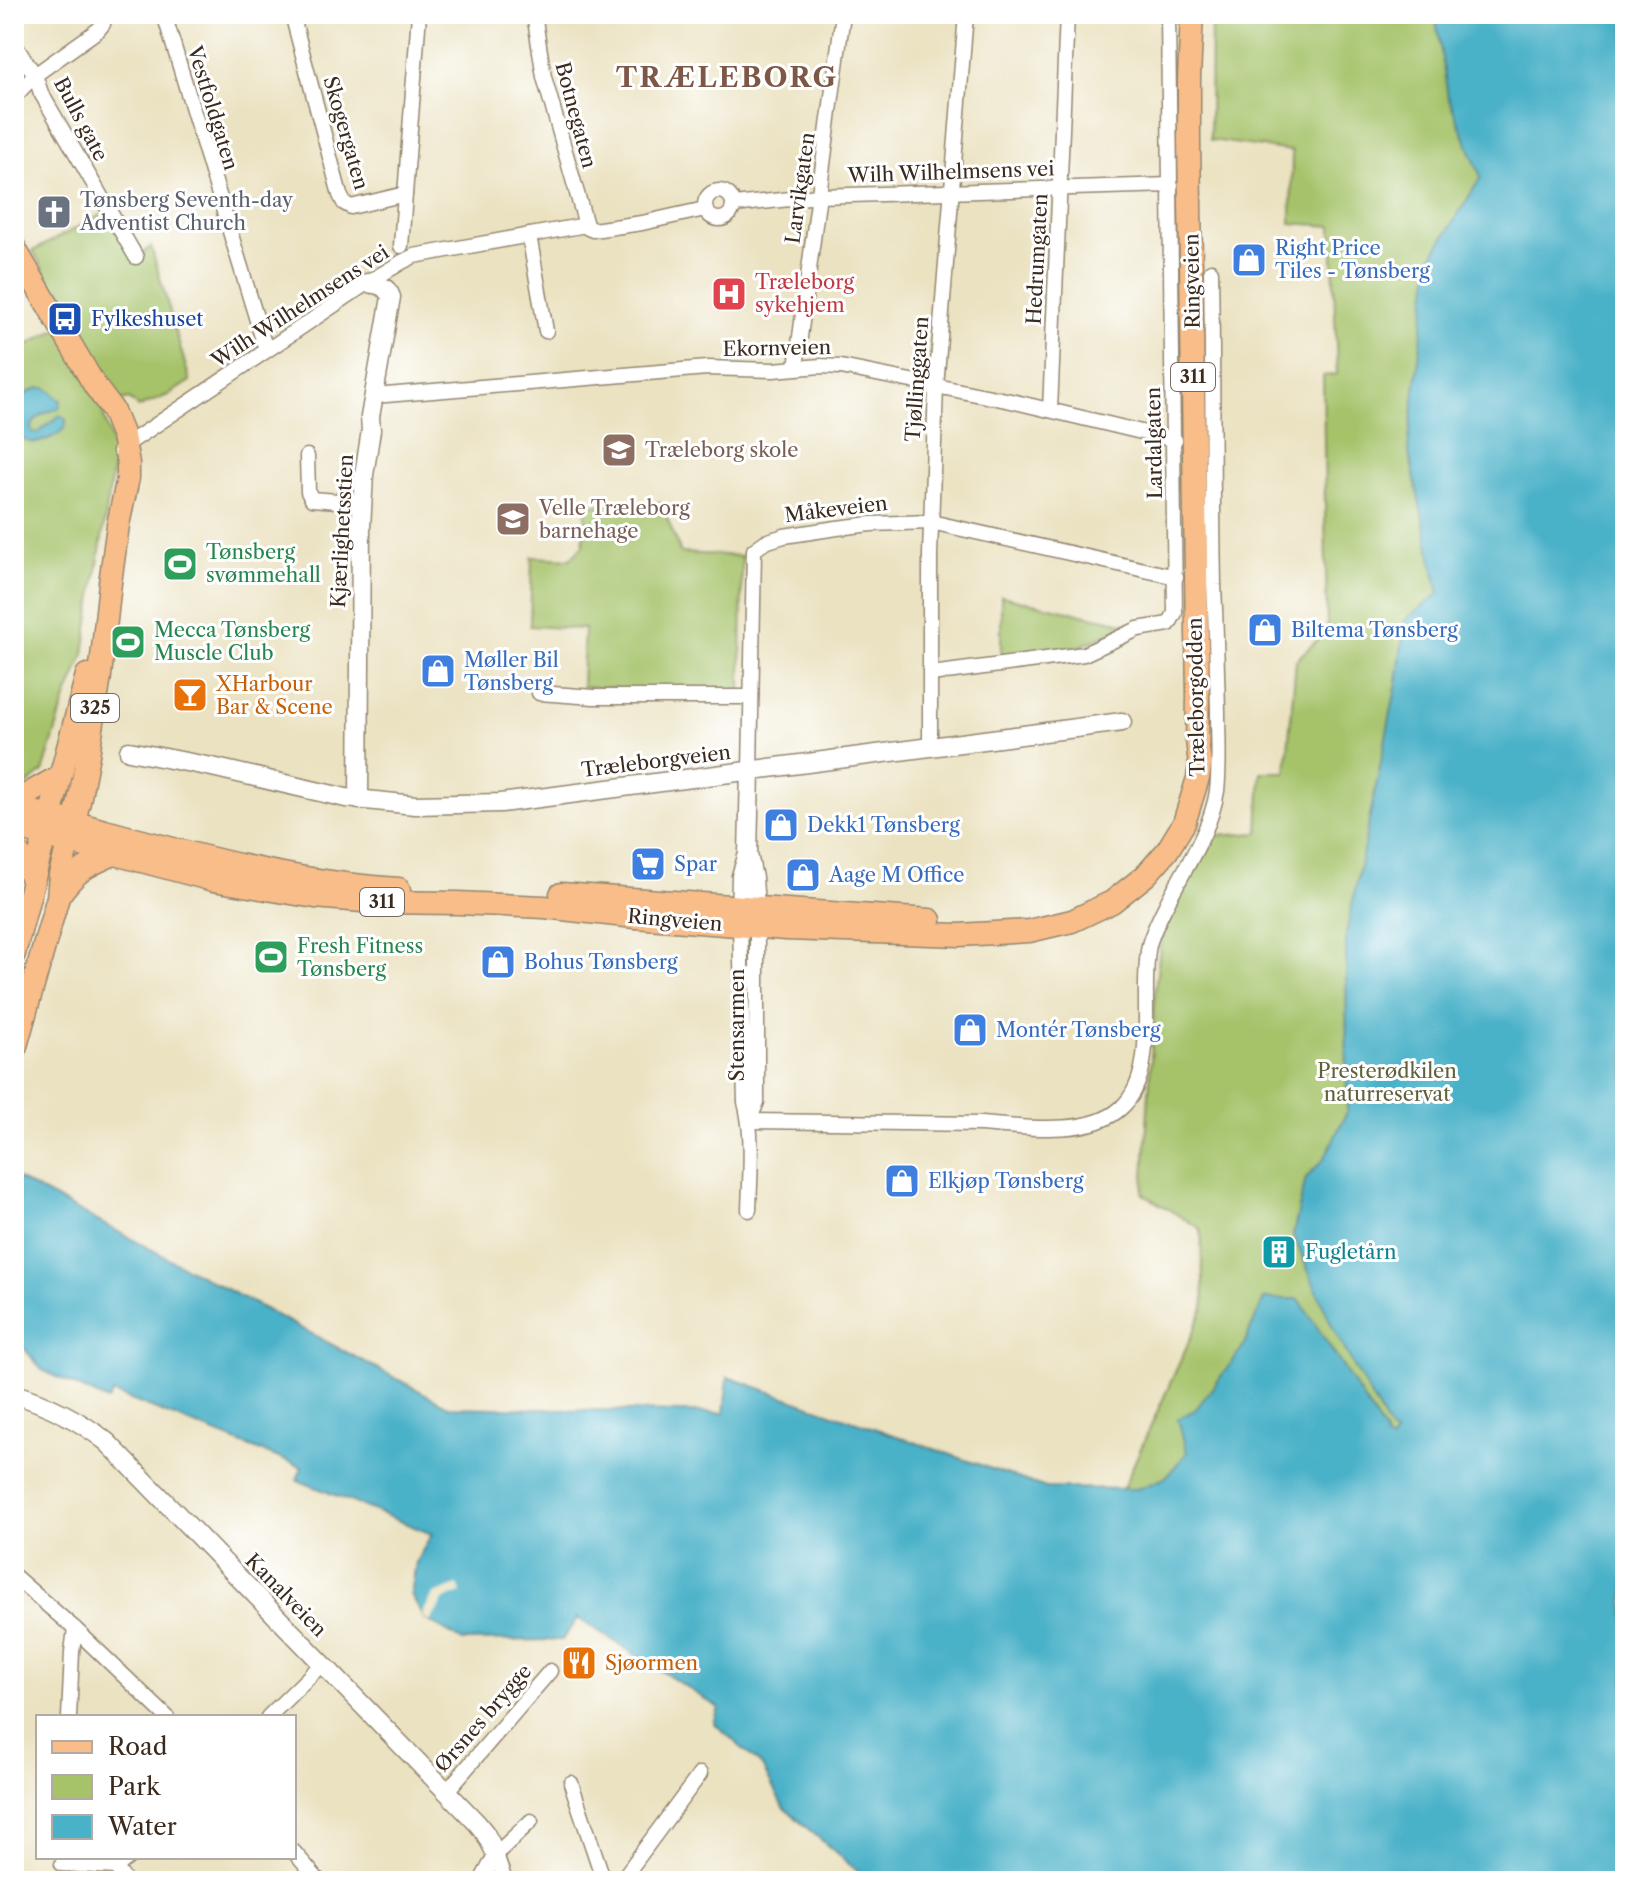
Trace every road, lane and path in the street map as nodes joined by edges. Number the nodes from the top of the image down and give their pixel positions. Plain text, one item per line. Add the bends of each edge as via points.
1 (99, 14) edge
2 (164, 14) edge
3 (292, 14) edge
4 (419, 14) edge
5 (534, 14) edge
6 (843, 14) edge
7 (966, 14) edge
8 (1067, 14) edge
9 (1168, 14) edge
10 (1192, 14) edge
11 (14, 44) edge
12 (35, 75) junction
13 (14, 97) edge
14 (1171, 185) junction
15 (1060, 188) junction
16 (952, 192) junction
17 (405, 194) junction
18 (818, 196) junction
19 (586, 225) junction
20 (529, 235) junction
21 (401, 246) dead end
22 (14, 247) edge
23 (136, 257) dead end
24 (1211, 271) dead end
25 (367, 283) junction
26 (546, 331) dead end
27 (266, 350) junction
28 (796, 367) junction
29 (936, 387) junction
30 (374, 396) junction
31 (1050, 410) junction
32 (1175, 440) junction
33 (121, 452) junction
34 (307, 456) dead end
35 (363, 503) junction
36 (931, 522) junction
37 (1176, 577) junction
38 (108, 592) junction
39 (931, 674) junction
40 (539, 693) dead end
41 (751, 697) junction
42 (1122, 722) dead end
43 (930, 747) junction
44 (68, 751) junction
45 (129, 751) dead end
46 (750, 771) junction
47 (60, 776) junction
48 (359, 800) junction
49 (14, 805) edge
50 (14, 827) edge
51 (60, 829) junction
52 (14, 847) edge
53 (114, 854) junction
54 (33, 882) junction
55 (58, 897) junction
56 (748, 917) junction
57 (14, 954) edge
58 (14, 1006) edge
59 (14, 1053) edge
60 (749, 1121) junction
61 (749, 1210) dead end
62 (16, 1394) edge
63 (14, 1576) edge
64 (75, 1629) junction
65 (322, 1664) junction
66 (550, 1671) dead end
67 (69, 1715) edge
68 (165, 1715) edge
69 (270, 1715) edge
70 (700, 1774) dead end
71 (571, 1783) dead end
72 (447, 1791) junction
73 (531, 1821) dead end
74 (296, 1854) edge
75 (496, 1854) junction
76 (126, 1859) edge
77 (62, 1860) edge
78 (116, 1867) junction
79 (61, 1881) edge
80 (125, 1881) edge
81 (319, 1881) edge
82 (481, 1881) edge
83 (505, 1881) edge
84 (604, 1881) edge
85 (621, 1881) edge

1 - 12 street via 103,24 98,30
2 - 27 street, Vestfoldgaten
3 - 17 street, Skogergaten via 344,203 351,207
4 - 17 street
5 - 19 street, Botnegaten via 544,77
6 - 18 street, Larvikgaten
7 - 16 street, Tjøllinggaten
8 - 15 street, Hedrumgaten
9 - 14 street, Lardalgaten
10 - 56 main road, Ringveien / 311 via 1200,765 1189,811 1157,864 1135,886 1083,917 1052,927 985,934 904,933
11 - 12 street, Bulls gate
12 - 13 street
12 - 23 street, Bulls gate
14 - 15 street, Wilh Wilhelmsens vei
14 - 32 street, Lardalgaten
15 - 16 street, Wilh Wilhelmsens vei
15 - 31 street, Hedrumgaten
16 - 18 street, Wilh Wilhelmsens vei
16 - 29 street, Tjøllinggaten
17 - 21 street
18 - 19 street, Wilh Wilhelmsens vei via 734,205 721,190 708,195 705,209 593,230
18 - 28 street, Larvikgaten
19 - 20 street, Wilh Wilhelmsens vei
20 - 25 street, Wilh Wilhelmsens vei via 414,256
20 - 26 street
22 - 33 main road, 325 via 112,409
24 - 60 street, Træleborgodden via 1217,792 1150,943 1144,1062 1135,1090 1107,1118 1079,1127
25 - 27 street, Wilh Wilhelmsens vei
25 - 30 street, Kjærlighetsstien via 378,284 391,297
27 - 33 street, Wilh Wilhelmsens vei
28 - 29 street, Ekornveien via 841,367
28 - 30 street, Ekornveien via 707,368
29 - 31 street, Ekornveien
29 - 36 street, Tjøllinggaten
30 - 35 street, Kjærlighetsstien
31 - 32 street, Ekornveien
32 - 37 street, Lardalgaten
33 - 38 main road, 325 via 128,478
34 - 35 street via 312,499
35 - 48 street, Kjærlighetsstien
36 - 37 street, Måkeveien
36 - 39 street, Tjøllinggaten
36 - 41 street, Måkeveien via 784,536 754,550
37 - 39 street, Lardalgaten via 1175,613 1169,624 1138,629 1084,654
38 - 44 main road, 325
38 - 51 main road, 325 via 82,786
39 - 43 street, Tjøllinggaten
40 - 41 street
41 - 46 street, Måkeveien
42 - 43 street, Træleborgveien
43 - 46 street, Træleborgveien
44 - 47 main road, 325
44 - 51 main road, 325
45 - 48 street, Træleborgveien
46 - 48 street, Træleborgveien via 501,803
46 - 56 street, Måkeveien via 748,854 741,876
47 - 49 main road
47 - 51 main road, 325
49 - 51 main road
50 - 51 main road
51 - 53 main road, Ringveien / 311
51 - 54 main road
51 - 55 main road
51 - 56 main road, Ringveien / 311 via 363,886 545,893
51 - 58 main road
52 - 54 main road
53 - 55 main road via 79,871
53 - 56 main road, Ringveien / 311 via 213,880 315,897 544,907 635,917
54 - 57 main road
55 - 59 main road
56 - 60 street, Stensarmen via 757,1102
60 - 61 street
62 - 65 street, Kanalveien via 68,1416 107,1442
63 - 64 street
64 - 67 street
64 - 68 street
65 - 69 street
65 - 72 street, Kanalveien
66 - 72 street, Ørsnes brygge
70 - 85 street
71 - 84 street
72 - 75 street, Kanalveien via 485,1833
73 - 75 street
74 - 81 street
75 - 82 street
75 - 83 street
76 - 78 street
77 - 78 street
77 - 79 street
78 - 80 street

